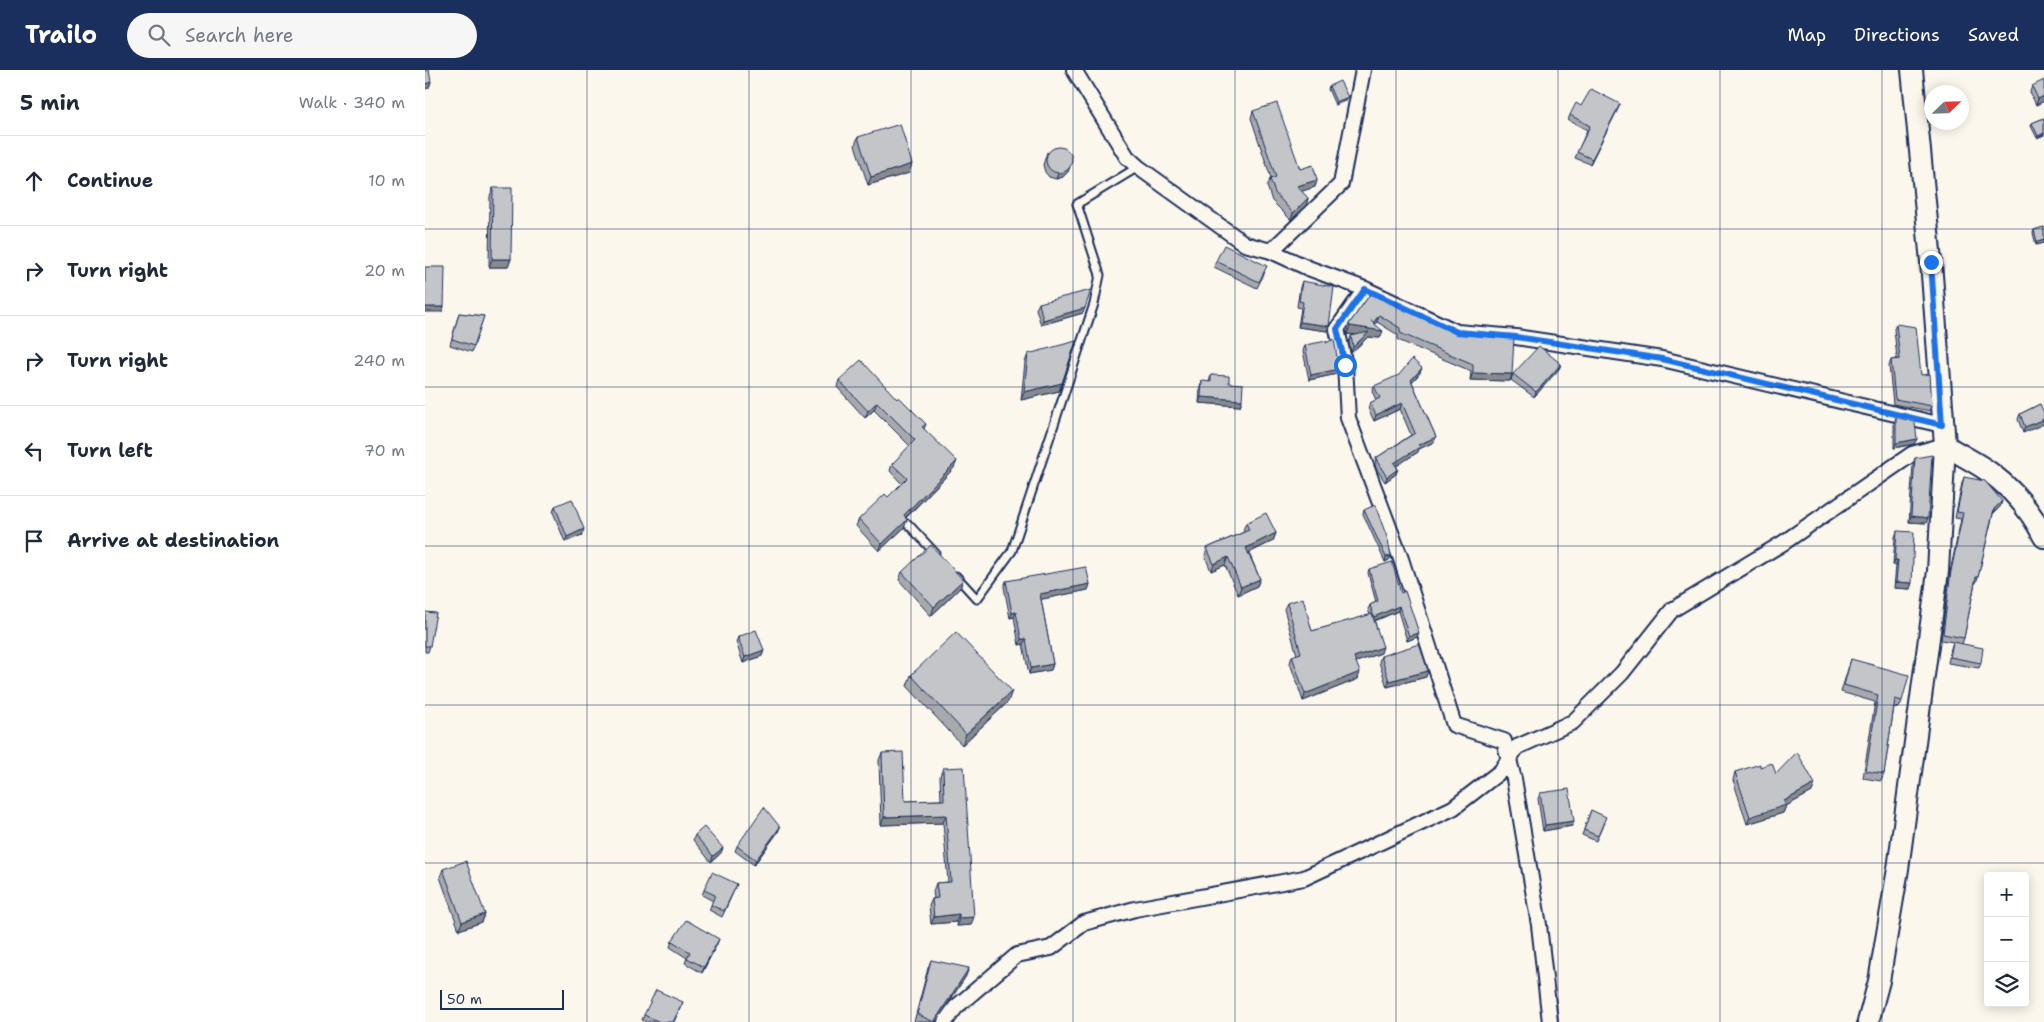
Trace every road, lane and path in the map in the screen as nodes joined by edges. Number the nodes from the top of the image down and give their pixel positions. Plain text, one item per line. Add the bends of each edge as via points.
1 (1074, 70) edge
2 (1363, 70) edge
3 (1912, 70) edge
4 (1138, 167) junction
5 (1271, 251) junction
6 (1365, 289) junction
7 (1942, 425) junction
8 (1945, 445) junction
9 (909, 524) edge
10 (2044, 537) edge
11 (939, 558) edge
12 (952, 572) edge
13 (1508, 760) junction
14 (945, 1022) edge
15 (1551, 1022) edge
16 (1868, 1022) edge

1 - 4 street via 1127,157
2 - 5 street via 1341,184
3 - 7 main road via 1931,262
4 - 5 street via 1245,244
4 - 12 lane via 1077,204 1101,275 1012,551 977,599
5 - 6 street
6 - 7 street via 1457,332 1516,337 1662,359
6 - 13 street via 1337,329 1345,365 1348,418 1401,559 1454,725 1504,741
7 - 8 main road
8 - 10 main road via 1991,473 2016,496
8 - 13 street via 1913,454 1783,543 1672,610 1622,673 1573,722 1517,747
8 - 16 main road via 1938,572 1912,776 1879,982
9 - 11 lane
13 - 14 street via 1501,771 1453,808 1304,878 1135,909 1084,923 1051,948 1017,955 956,1007
13 - 15 street via 1539,925

